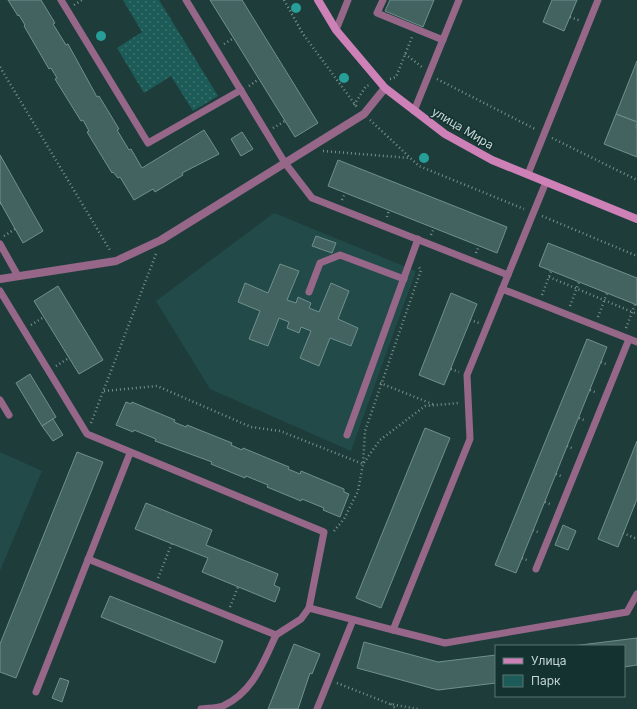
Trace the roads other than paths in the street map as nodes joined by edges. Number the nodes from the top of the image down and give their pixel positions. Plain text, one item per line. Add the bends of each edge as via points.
1 (62, 0) edge
2 (186, 0) edge
3 (318, 0) edge
4 (348, 0) edge
5 (383, 0) edge
6 (459, 0) edge
7 (598, 0) edge
8 (336, 30) junction
9 (443, 40) junction
10 (385, 88) junction
11 (241, 90) junction
12 (414, 111) junction
13 (285, 163) junction
14 (528, 174) junction
15 (546, 182) junction
16 (637, 219) edge
17 (418, 239) junction
18 (0, 244) edge
19 (508, 275) junction
20 (18, 276) junction
21 (0, 279) edge
22 (404, 279) junction
23 (502, 289) junction
24 (0, 291) edge
25 (309, 292) dead end
26 (626, 338) junction
27 (637, 342) edge
28 (0, 400) edge
29 (9, 415) dead end
30 (347, 435) dead end
31 (130, 453) junction
32 (88, 559) junction
33 (536, 569) dead end
34 (637, 594) edge
35 (309, 608) junction
36 (353, 620) junction
37 (393, 630) junction
38 (276, 635) junction
39 (36, 692) dead end
40 (201, 709) edge
41 (317, 709) edge

1 - 11 lane via 148,143
2 - 11 lane
3 - 8 street, улица Мира
4 - 8 lane
5 - 9 lane via 377,13
6 - 9 lane
7 - 14 lane
8 - 10 street, улица Мира
9 - 12 lane
10 - 12 street, улица Мира
10 - 13 street via 364,114
11 - 13 lane
12 - 14 street, улица Мира via 475,151
13 - 17 lane via 312,198
13 - 20 street via 161,240 116,261
14 - 15 street, улица Мира
15 - 16 street, улица Мира
15 - 19 lane
17 - 19 lane
17 - 22 lane
18 - 20 lane
19 - 23 lane
20 - 21 street
22 - 25 lane via 340,255 320,263
22 - 30 lane
23 - 26 lane
23 - 37 lane via 467,375 470,439
24 - 31 lane via 87,434
26 - 27 lane
26 - 33 lane
28 - 29 lane
31 - 32 lane
31 - 35 lane via 324,532
32 - 38 lane
32 - 39 lane
34 - 37 lane via 627,612 445,643
35 - 36 lane
35 - 38 lane via 301,619
36 - 37 lane
36 - 41 lane
38 - 40 lane via 258,675 246,690 222,706

